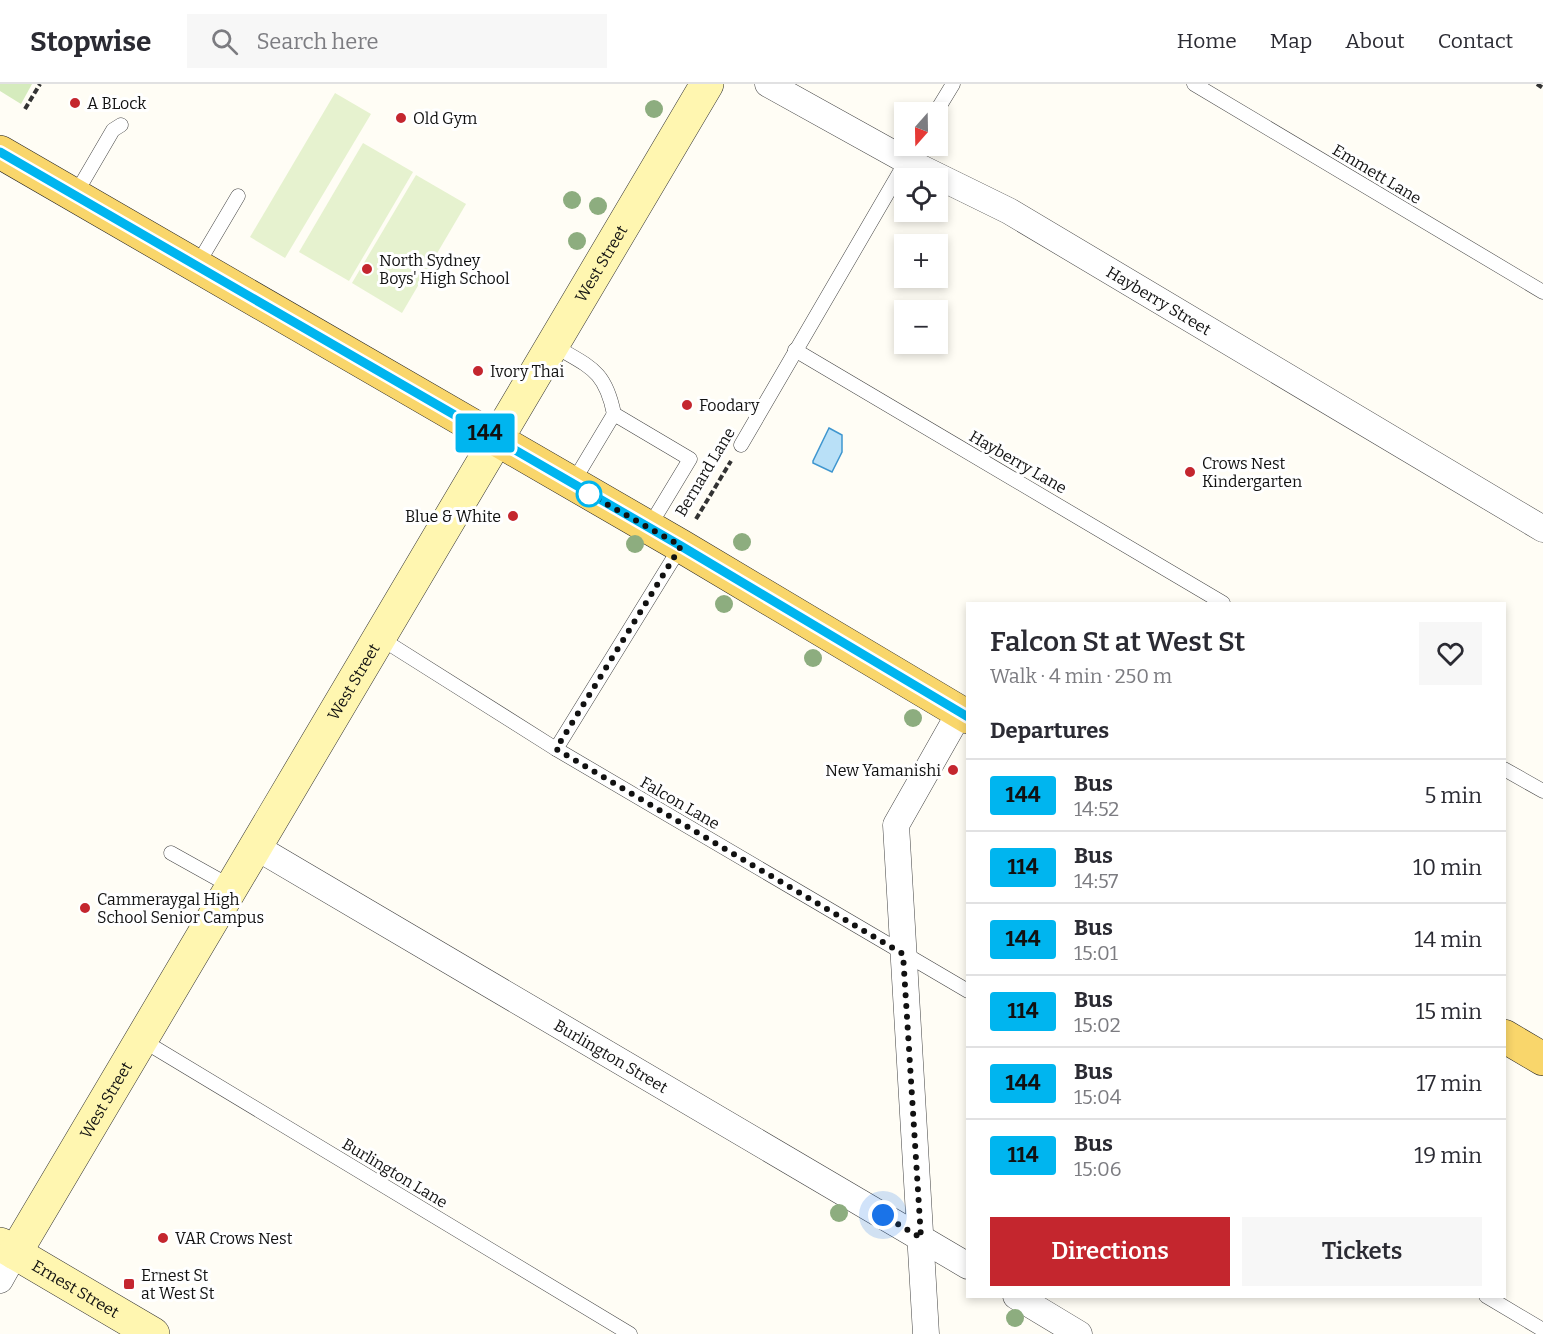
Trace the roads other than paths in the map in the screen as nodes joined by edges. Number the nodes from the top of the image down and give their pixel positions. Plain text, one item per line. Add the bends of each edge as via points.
1 (707, 84) edge
2 (768, 84) edge
3 (953, 84) edge
4 (1194, 84) edge
5 (942, 102) edge
6 (121, 125) dead end
7 (894, 145) edge
8 (0, 152) edge
9 (908, 156) edge
10 (915, 156) edge
11 (75, 196) junction
12 (238, 196) dead end
13 (196, 267) junction
14 (1543, 292) edge
15 (553, 345) junction
16 (795, 350) junction
17 (614, 414) junction
18 (496, 440) junction
19 (741, 445) road end
20 (572, 484) junction
21 (649, 528) junction
22 (1543, 529) edge
23 (681, 546) junction
24 (1221, 602) edge
25 (380, 638) junction
26 (964, 715) edge
27 (556, 749) junction
28 (1506, 770) edge
29 (1543, 791) edge
30 (256, 847) junction
31 (171, 853) dead end
32 (232, 888) junction
33 (903, 954) junction
34 (966, 990) edge
35 (1506, 1037) edge
36 (142, 1040) junction
37 (1543, 1059) edge
38 (921, 1238) junction
39 (5, 1259) edge
40 (966, 1265) edge
41 (1019, 1298) edge
42 (1489, 1298) edge
43 (1543, 1330) edge
44 (153, 1334) edge
45 (630, 1334) edge
46 (926, 1334) edge
47 (1078, 1334) edge

1 - 15 street, West Street
2 - 7 street, Hayberry Street
3 - 5 lane
4 - 14 lane, Emmett Lane
6 - 11 lane via 113,130
8 - 11 main road
9 - 16 lane, Bernard Lane
10 - 22 street, Hayberry Street
11 - 13 main road
12 - 13 lane
13 - 18 main road
15 - 17 lane via 597,373 609,391
15 - 18 street, West Street
16 - 19 lane, Bernard Lane
16 - 24 lane, Hayberry Lane
17 - 20 lane
17 - 21 lane via 690,459
18 - 20 main road
18 - 25 street, West Street
20 - 21 main road
21 - 23 main road
23 - 26 main road
23 - 27 lane
25 - 27 lane, Falcon Lane
25 - 30 street, West Street
26 - 33 street via 896,825
27 - 33 lane, Falcon Lane
28 - 29 lane
30 - 32 street, West Street
30 - 38 street, Burlington Street
31 - 32 lane
32 - 36 street, West Street
33 - 34 lane, Falcon Lane
33 - 38 street
35 - 37 main road
36 - 39 street, West Street
36 - 45 lane, Burlington Lane
38 - 40 street, Burlington Street
38 - 46 street
39 - 44 street, Ernest Street
41 - 47 street
42 - 43 lane

